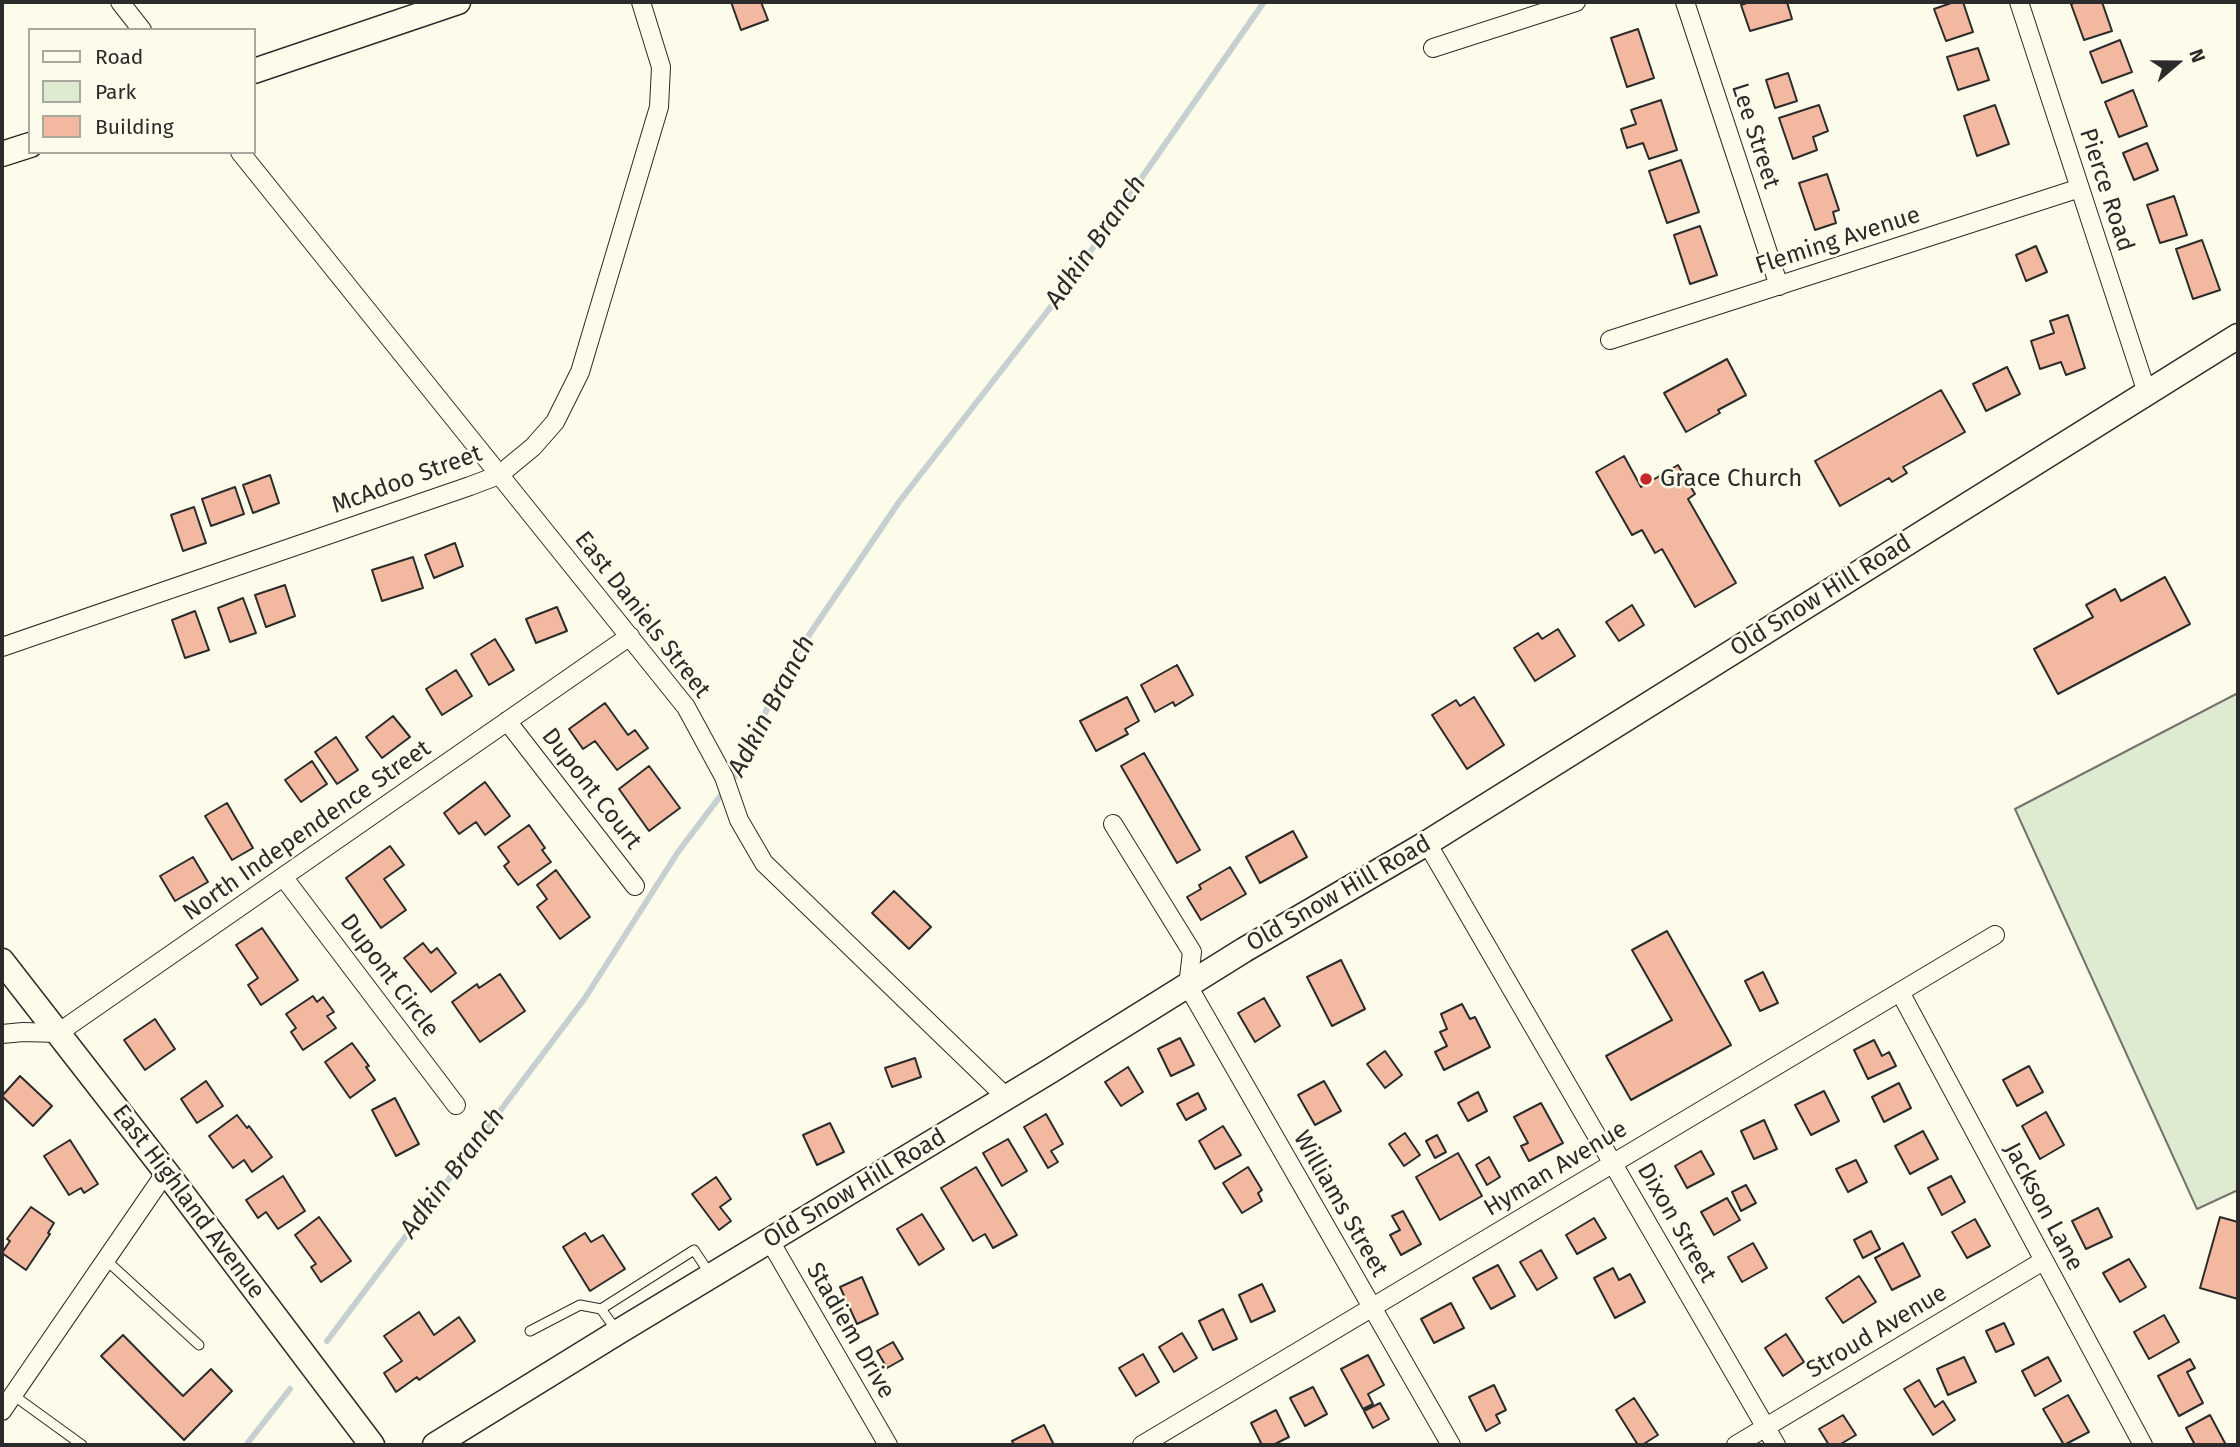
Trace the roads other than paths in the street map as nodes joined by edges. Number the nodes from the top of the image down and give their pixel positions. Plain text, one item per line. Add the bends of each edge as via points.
1 (120, 2) edge
2 (458, 2) edge
3 (641, 2) edge
4 (1576, 2) edge
5 (1685, 2) edge
6 (2019, 2) edge
7 (429, 6) edge
8 (140, 28) edge
9 (1433, 48) dead end
10 (256, 70) edge
11 (28, 146) edge
12 (242, 154) edge
13 (2, 155) edge
14 (2080, 188) junction
15 (1779, 286) junction
16 (2238, 336) edge
17 (1610, 340) dead end
18 (2147, 393) junction
19 (499, 475) junction
20 (630, 636) junction
21 (2, 647) edge
22 (507, 722) junction
23 (1113, 824) dead end
24 (1427, 843) junction
25 (284, 878) junction
26 (635, 886) dead end
27 (1995, 935) dead end
28 (2, 961) edge
29 (1188, 986) junction
30 (1900, 992) junction
31 (2, 1034) edge
32 (58, 1034) junction
33 (1006, 1097) junction
34 (456, 1105) dead end
35 (1613, 1163) junction
36 (166, 1172) junction
37 (770, 1241) junction
38 (106, 1260) junction
39 (2043, 1261) junction
40 (712, 1276) junction
41 (1371, 1306) junction
42 (601, 1309) junction
43 (530, 1331) dead end
44 (618, 1332) junction
45 (199, 1345) dead end
46 (13, 1395) junction
47 (2, 1411) edge
48 (1766, 1428) junction
49 (82, 1445) edge
50 (372, 1445) edge
51 (435, 1445) edge
52 (888, 1445) edge
53 (1142, 1445) edge
54 (1451, 1445) edge
55 (1736, 1445) edge
56 (1776, 1445) edge
57 (2143, 1445) edge

1 - 8 street
2 - 7 street
3 - 19 street, McAdoo Street via 661,67 660,98 580,372 555,422
4 - 9 street
5 - 15 street, Lee Street
6 - 14 street, Pierce Road
7 - 10 street
11 - 13 street
12 - 19 street, East Daniels Street
14 - 15 street, Fleming Avenue
14 - 18 street, Pierce Road
15 - 17 street, Fleming Avenue
16 - 18 street, Old Snow Hill Road
18 - 24 street, Old Snow Hill Road
19 - 20 street, East Daniels Street
19 - 21 street, McAdoo Street
20 - 22 street, North Independence Street
20 - 33 street, East Daniels Street via 686,707 764,863
22 - 25 street, North Independence Street
22 - 26 street, Dupont Court
23 - 29 street via 1192,953
24 - 29 street, Old Snow Hill Road
24 - 35 street, Dixon Street
25 - 32 street, North Independence Street
25 - 34 street, Dupont Circle
27 - 30 street, Hyman Avenue
28 - 32 street, East Highland Avenue
29 - 33 street, Old Snow Hill Road
29 - 41 street, Williams Street
30 - 35 street, Hyman Avenue
30 - 39 street, Jackson Lane
31 - 32 street
32 - 36 street, East Highland Avenue
33 - 37 street, Old Snow Hill Road
35 - 41 street, Hyman Avenue
35 - 48 street, Dixon Street
36 - 38 street
36 - 50 street, East Highland Avenue
37 - 40 street, Old Snow Hill Road
37 - 52 street, Stadiem Drive
38 - 45 lane
38 - 46 street
39 - 48 street, Stroud Avenue
39 - 57 street, Jackson Lane
40 - 42 lane via 694,1251
40 - 44 street, Old Snow Hill Road
41 - 53 street, Hyman Avenue
41 - 54 street, Williams Street
42 - 43 lane via 580,1305
42 - 44 lane
44 - 51 street, Old Snow Hill Road
46 - 47 street
46 - 49 lane
48 - 55 street, Stroud Avenue
48 - 56 street, Dixon Street

